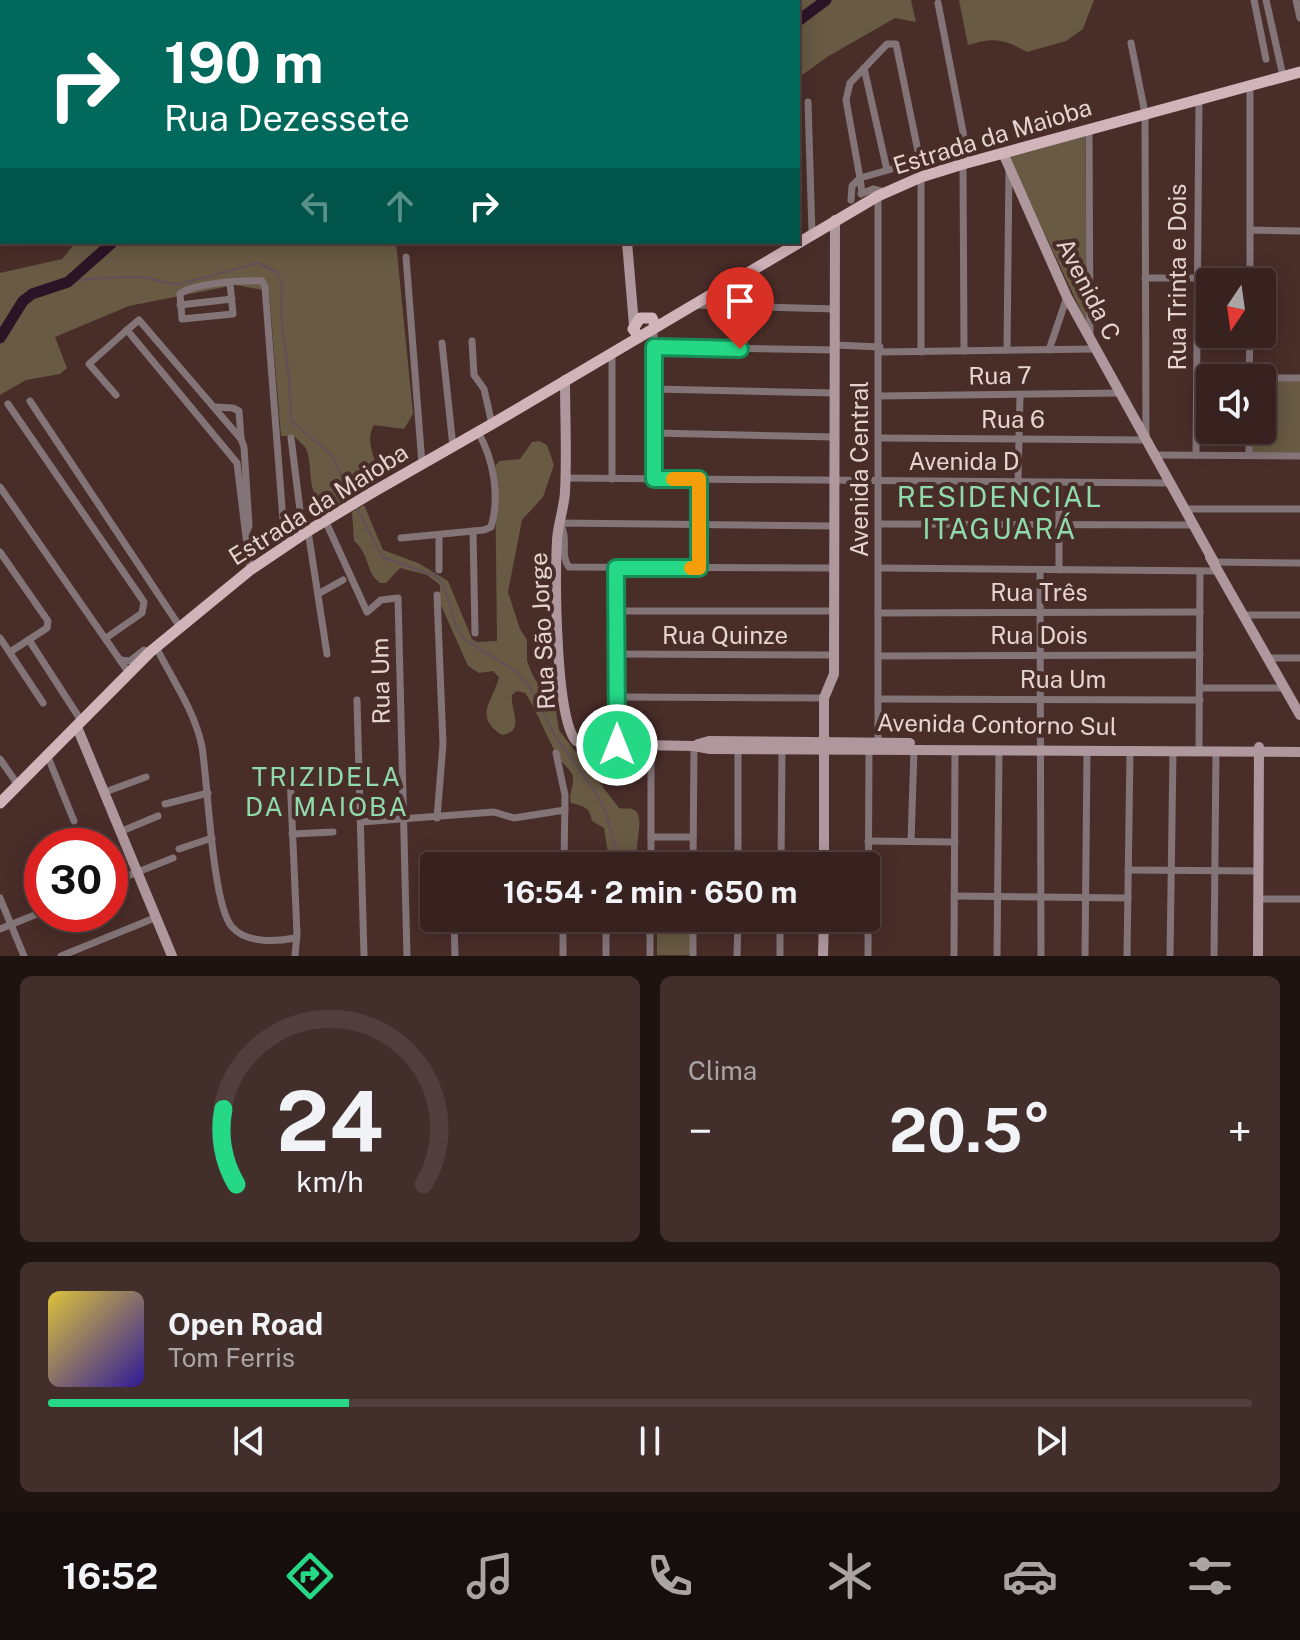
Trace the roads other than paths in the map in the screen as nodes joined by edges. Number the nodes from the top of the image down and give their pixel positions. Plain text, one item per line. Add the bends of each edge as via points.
1 (1254, 0) edge
2 (1266, 0) edge
3 (1296, 0) edge
4 (938, 3) dead end
5 (1300, 18) edge
6 (1131, 43) dead end
7 (1266, 59) dead end
8 (864, 68) junction
9 (1300, 72) edge
10 (1283, 76) junction
11 (1250, 85) junction
12 (1199, 100) junction
13 (808, 102) dead end
14 (1145, 113) junction
15 (1089, 130) junction
16 (1003, 153) junction
17 (966, 164) junction
18 (1009, 168) junction
19 (887, 170) junction
20 (921, 177) junction
21 (860, 178) junction
22 (1018, 186) junction
23 (862, 193) junction
24 (882, 194) junction
25 (1007, 198) junction
26 (851, 206) junction
27 (835, 220) junction
28 (1251, 230) junction
29 (1300, 231) edge
30 (812, 234) junction
31 (800, 241) edge
32 (627, 244) edge
33 (795, 244) edge
34 (406, 257) dead end
35 (1197, 268) edge
36 (1250, 268) edge
37 (1145, 278) junction
38 (1196, 278) edge
39 (230, 283) junction
40 (631, 293) junction
41 (1067, 297) junction
42 (232, 299) junction
43 (180, 305) junction
44 (693, 305) junction
45 (835, 309) junction
46 (653, 322) junction
47 (127, 330) junction
48 (636, 330) junction
49 (1090, 339) junction
50 (472, 341) dead end
51 (442, 343) dead end
52 (654, 347) junction
53 (835, 348) junction
54 (1197, 348) edge
55 (1096, 349) junction
56 (616, 350) junction
57 (880, 350) junction
58 (1007, 350) junction
59 (1049, 350) junction
60 (964, 351) junction
61 (921, 352) junction
62 (1276, 378) edge
63 (1300, 378) edge
64 (565, 380) junction
65 (196, 387) junction
66 (654, 389) junction
67 (835, 393) junction
68 (1121, 393) junction
69 (116, 395) dead end
70 (1020, 395) junction
71 (879, 396) junction
72 (184, 398) junction
73 (30, 401) dead end
74 (8, 404) dead end
75 (214, 407) junction
76 (492, 424) junction
77 (478, 432) junction
78 (654, 433) junction
79 (835, 437) junction
80 (291, 438) dead end
81 (879, 438) junction
82 (1019, 438) junction
83 (241, 439) junction
84 (1146, 440) junction
85 (1249, 444) edge
86 (453, 447) junction
87 (1152, 455) junction
88 (1196, 455) junction
89 (1249, 455) junction
90 (1300, 456) edge
91 (241, 462) junction
92 (422, 464) junction
93 (566, 478) junction
94 (612, 479) junction
95 (654, 479) junction
96 (699, 479) junction
97 (835, 480) junction
98 (879, 481) junction
99 (1018, 481) junction
100 (1059, 482) junction
101 (1168, 483) junction
102 (0, 487) edge
103 (1186, 509) junction
104 (1300, 509) edge
105 (325, 520) junction
106 (559, 523) junction
107 (879, 524) junction
108 (1059, 524) junction
109 (699, 525) junction
110 (1192, 525) junction
111 (834, 526) junction
112 (473, 531) junction
113 (305, 533) junction
114 (439, 535) junction
115 (401, 538) dead end
116 (282, 548) junction
117 (0, 552) edge
118 (1300, 563) edge
119 (1216, 567) junction
120 (616, 568) junction
121 (699, 568) junction
122 (834, 568) junction
123 (879, 568) junction
124 (250, 570) junction
125 (439, 570) dead end
126 (1040, 570) junction
127 (1059, 570) junction
128 (1200, 571) junction
129 (343, 580) dead end
130 (318, 594) junction
131 (437, 595) dead end
132 (616, 611) junction
133 (834, 611) junction
134 (1040, 612) junction
135 (1200, 612) junction
136 (878, 613) junction
137 (1243, 615) junction
138 (1300, 615) edge
139 (180, 627) junction
140 (475, 633) dead end
141 (0, 638) edge
142 (106, 638) junction
143 (29, 640) junction
144 (153, 650) junction
145 (10, 652) junction
146 (327, 654) dead end
147 (617, 654) junction
148 (834, 655) junction
149 (1040, 655) junction
150 (1200, 655) junction
151 (878, 656) junction
152 (1268, 658) junction
153 (1300, 658) edge
154 (120, 660) junction
155 (129, 673) junction
156 (1200, 688) junction
157 (1285, 688) junction
158 (617, 697) junction
159 (824, 698) junction
160 (878, 699) junction
161 (1040, 699) junction
162 (357, 700) dead end
163 (1200, 700) junction
164 (1296, 701) edge
165 (43, 703) dead end
166 (1300, 715) edge
167 (79, 724) junction
168 (617, 745) junction
169 (651, 745) junction
170 (694, 746) junction
171 (825, 746) junction
172 (874, 746) junction
173 (1199, 746) junction
174 (1040, 748) junction
175 (738, 749) junction
176 (782, 749) junction
177 (914, 750) junction
178 (1262, 750) junction
179 (1300, 750) edge
180 (955, 751) junction
181 (999, 751) junction
182 (1087, 751) junction
183 (1130, 752) junction
184 (1173, 752) junction
185 (1216, 752) junction
186 (556, 753) dead end
187 (48, 757) junction
188 (0, 759) edge
189 (290, 775) dead end
190 (146, 777) dead end
191 (18, 785) junction
192 (105, 792) junction
193 (208, 793) junction
194 (0, 803) edge
195 (165, 804) dead end
196 (565, 810) junction
197 (158, 816) dead end
198 (437, 818) junction
199 (402, 820) junction
200 (74, 821) dead end
201 (361, 822) junction
202 (121, 828) edge
203 (128, 828) edge
204 (333, 832) dead end
205 (292, 834) junction
206 (651, 837) junction
207 (693, 837) junction
208 (212, 838) junction
209 (868, 841) junction
210 (911, 841) junction
211 (955, 842) junction
212 (128, 846) edge
213 (179, 849) dead end
214 (564, 852) edge
215 (651, 852) edge
216 (693, 852) edge
217 (738, 852) edge
218 (781, 852) edge
219 (824, 852) edge
220 (868, 852) edge
221 (173, 858) dead end
222 (1128, 870) junction
223 (1171, 870) junction
224 (1215, 870) junction
225 (138, 871) junction
226 (1259, 871) junction
227 (128, 875) edge
228 (954, 896) junction
229 (998, 896) junction
230 (1041, 897) junction
231 (1086, 897) junction
232 (0, 898) edge
233 (1128, 898) junction
234 (1264, 899) junction
235 (1300, 899) edge
236 (157, 917) junction
237 (24, 919) edge
238 (11, 924) junction
239 (0, 929) edge
240 (454, 932) edge
241 (563, 932) edge
242 (606, 932) edge
243 (650, 932) edge
244 (693, 932) edge
245 (738, 932) edge
246 (780, 932) edge
247 (824, 932) edge
248 (868, 932) edge
249 (295, 938) junction
250 (24, 956) edge
251 (61, 956) edge
252 (172, 956) edge
253 (295, 956) edge
254 (364, 956) edge
255 (407, 956) edge
256 (455, 956) edge
257 (563, 956) edge
258 (606, 956) edge
259 (650, 956) edge
260 (693, 956) edge
261 (737, 956) edge
262 (780, 956) edge
263 (823, 956) edge
264 (868, 956) edge
265 (954, 956) edge
266 (997, 956) edge
267 (1041, 956) edge
268 (1085, 956) edge
269 (1127, 956) edge
270 (1170, 956) edge
271 (1214, 956) edge
272 (1261, 956) edge

1 - 7 street
2 - 10 street
3 - 5 street
4 - 17 street
6 - 14 street
8 - 19 street
8 - 19 street via 887,44 896,44 920,158
8 - 21 street via 850,83 846,100
9 - 10 main road, Estrada da Maioba
10 - 11 main road, Estrada da Maioba
11 - 12 main road, Estrada da Maioba
11 - 28 street
12 - 14 main road, Estrada da Maioba
12 - 35 street, Rua Trinta e Dois
13 - 30 street
14 - 15 main road, Estrada da Maioba
14 - 37 street
15 - 16 main road, Estrada da Maioba
15 - 49 street
16 - 17 main road, Estrada da Maioba
16 - 18 street, Avenida C
17 - 20 main road, Estrada da Maioba
17 - 60 street
18 - 22 street, Avenida C
18 - 25 street
19 - 21 street
20 - 24 main road, Estrada da Maioba
20 - 61 street
21 - 23 street
21 - 26 street via 852,186
22 - 25 street
22 - 41 street, Avenida C
23 - 24 street via 873,189
23 - 26 street
24 - 26 main road, Estrada da Maioba
24 - 57 street, Avenida Central
25 - 58 street
26 - 27 main road, Estrada da Maioba
27 - 30 main road, Estrada da Maioba
27 - 45 street, Avenida Central
28 - 29 street
28 - 36 street
30 - 31 main road, Estrada da Maioba
32 - 40 street
33 - 44 main road, Estrada da Maioba
34 - 92 street
37 - 38 street
37 - 84 street
39 - 42 street
39 - 43 street via 184,290
39 - 116 street via 262,281 265,287
40 - 46 street
40 - 48 street
41 - 49 street, Avenida C
41 - 59 street
42 - 43 street
42 - 43 street via 233,314 182,319
44 - 45 street
44 - 46 main road, Estrada da Maioba
45 - 53 street, Avenida Central
46 - 48 main road, Estrada da Maioba
46 - 52 street
47 - 65 street via 139,320
47 - 69 street via 89,364
47 - 72 street
48 - 56 main road, Estrada da Maioba
49 - 55 street, Avenida C
50 - 76 street via 474,375 484,389
51 - 86 street
52 - 53 street
52 - 66 street
53 - 57 street
53 - 67 street, Avenida Central
54 - 88 street, Rua Trinta e Dois
55 - 59 street
55 - 68 street, Avenida C
56 - 64 main road, Estrada da Maioba
56 - 94 street
57 - 61 street
57 - 71 street, Avenida Central
58 - 59 street
58 - 60 street
60 - 61 street
62 - 63 street
64 - 76 main road, Estrada da Maioba
64 - 93 street, Rua São Jorge
65 - 72 street
65 - 75 street
66 - 67 street
66 - 78 street
67 - 79 street, Avenida Central
68 - 70 street, Rua 7
68 - 84 street, Avenida C
70 - 71 street, Rua 7
70 - 82 street
71 - 81 street, Avenida Central
72 - 91 street
73 - 139 street
74 - 142 street via 144,602 142,613
75 - 83 street
75 - 83 street via 239,411
76 - 77 main road, Estrada da Maioba
77 - 86 main road, Estrada da Maioba
77 - 112 street via 493,474 493,523 489,529
78 - 79 street
78 - 95 street
79 - 97 street, Avenida Central
80 - 113 street
81 - 82 street, Rua 6
81 - 98 street, Avenida Central
82 - 84 street, Rua 6
82 - 99 street
83 - 91 street
84 - 87 street, Avenida C
85 - 89 street
86 - 92 main road, Estrada da Maioba
87 - 88 street
87 - 101 street, Avenida C
88 - 89 street
89 - 90 street
91 - 124 street
92 - 105 main road, Estrada da Maioba
93 - 94 street, Avenida D
93 - 106 street, Rua São Jorge
94 - 95 street, Avenida D
95 - 96 street, Avenida D
96 - 97 street, Avenida D
96 - 109 street
97 - 98 street, Avenida D
97 - 111 street, Avenida Central
98 - 99 street, Avenida D
98 - 107 street, Avenida Central
99 - 100 street, Avenida D
100 - 101 street, Avenida D
100 - 108 street
101 - 103 street, Avenida C
101 - 110 street, Avenida C
102 - 142 street
103 - 104 street
103 - 110 street, Avenida C
105 - 113 main road, Estrada da Maioba
105 - 199 street, Rua Um via 367,612 381,600 398,598
106 - 109 street
106 - 120 street via 566,565
106 - 168 street, Rua São Jorge via 556,614 567,725 576,741
107 - 108 street
107 - 123 street, Avenida Central
108 - 110 street
108 - 127 street
109 - 111 street
109 - 121 street
110 - 119 street, Avenida C
111 - 122 street, Avenida Central
112 - 114 street
112 - 140 street
113 - 116 main road, Estrada da Maioba
113 - 130 street
114 - 115 street
114 - 125 street
116 - 124 main road, Estrada da Maioba
117 - 143 street via 48,621 47,628
118 - 119 street
119 - 128 street
119 - 137 street, Avenida C
120 - 121 street
120 - 132 street
121 - 122 street
122 - 133 street, Avenida Central
123 - 126 street
123 - 136 street, Avenida Central
124 - 139 main road, Estrada da Maioba
126 - 127 street
126 - 134 street
127 - 128 street
128 - 135 street
129 - 130 street
130 - 146 street
131 - 198 street via 442,763
132 - 133 street
132 - 147 street
133 - 148 street, Avenida Central
134 - 135 street, Rua Três
134 - 136 street, Rua Três
134 - 149 street
135 - 150 street
136 - 151 street, Avenida Central
137 - 138 street
137 - 152 street, Avenida C
139 - 144 main road, Estrada da Maioba
141 - 145 street
142 - 154 street
143 - 145 street
143 - 167 street
144 - 154 street
144 - 155 main road, Estrada da Maioba
144 - 193 street via 189,709
145 - 165 street
147 - 148 street, Rua Quinze
147 - 158 street
148 - 159 street, Avenida Central via 833,679
149 - 150 street, Rua Dois
149 - 151 street, Rua Dois
149 - 161 street
150 - 156 street
151 - 160 street, Avenida Central
152 - 153 street
152 - 157 street, Avenida C
154 - 155 street
155 - 167 main road, Estrada da Maioba
156 - 157 street
156 - 163 street
157 - 164 street, Avenida C
158 - 159 street
158 - 168 street
159 - 171 street, Avenida Central
160 - 161 street, Rua Um
160 - 172 street, Avenida Central
161 - 163 street, Rua Um
161 - 174 street
162 - 201 street
163 - 173 street
164 - 166 street, Avenida C
167 - 187 main road, Estrada da Maioba
167 - 192 street
168 - 169 street, Avenida Contorno Sul
169 - 170 street, Avenida Contorno Sul
169 - 206 street
170 - 171 street, Avenida Contorno Sul via 709,741
170 - 175 street, Avenida Contorno Sul
170 - 207 street
171 - 172 street, Avenida Contorno Sul
171 - 176 street, Avenida Contorno Sul
171 - 219 street, Avenida Central
172 - 174 street, Avenida Contorno Sul
172 - 177 street, Avenida Contorno Sul
172 - 209 street, Avenida Central
173 - 174 street, Avenida Contorno Sul
173 - 178 street, Avenida Contorno Sul
174 - 181 street, Avenida Contorno Sul
174 - 182 street, Avenida Contorno Sul
174 - 230 street
175 - 176 street, Avenida Contorno Sul
175 - 217 street
176 - 218 street
177 - 180 street, Avenida Contorno Sul
177 - 210 street
178 - 179 street, Avenida Contorno Sul
178 - 185 street, Avenida Contorno Sul
178 - 226 street
178 - 234 street
180 - 181 street, Avenida Contorno Sul
180 - 211 street
181 - 229 street
182 - 183 street, Avenida Contorno Sul
182 - 231 street
183 - 184 street, Avenida Contorno Sul
183 - 222 street
184 - 185 street, Avenida Contorno Sul
184 - 223 street
185 - 224 street
186 - 196 street
187 - 191 main road, Estrada da Maioba
187 - 200 street
188 - 191 street
189 - 205 street
190 - 192 street
191 - 194 main road, Estrada da Maioba
192 - 202 street
193 - 195 street
193 - 208 street
196 - 198 street via 514,818 494,812
196 - 214 street
197 - 203 street
198 - 199 street
199 - 201 street
199 - 255 street, Rua Um
201 - 254 street
204 - 205 street
205 - 249 street
206 - 207 street
206 - 215 street
207 - 216 street
208 - 213 street
208 - 249 street via 224,911 233,928 248,938
209 - 210 street
209 - 220 street, Avenida Central
210 - 211 street
211 - 228 street
212 - 225 street
221 - 225 street
222 - 223 street
222 - 233 street
223 - 224 street
223 - 270 street
224 - 226 street
224 - 271 street
225 - 227 street
225 - 236 street
226 - 272 street
228 - 229 street
228 - 265 street
229 - 230 street
229 - 266 street
230 - 231 street
230 - 267 street
231 - 233 street
231 - 268 street
232 - 238 street
233 - 269 street
234 - 235 street
234 - 272 street
236 - 251 street
236 - 252 street
237 - 238 street
238 - 239 street
238 - 250 street
240 - 256 street
241 - 257 street
242 - 258 street
243 - 259 street
244 - 260 street
245 - 261 street
246 - 262 street
247 - 263 street
248 - 264 street, Avenida Central
249 - 253 street

